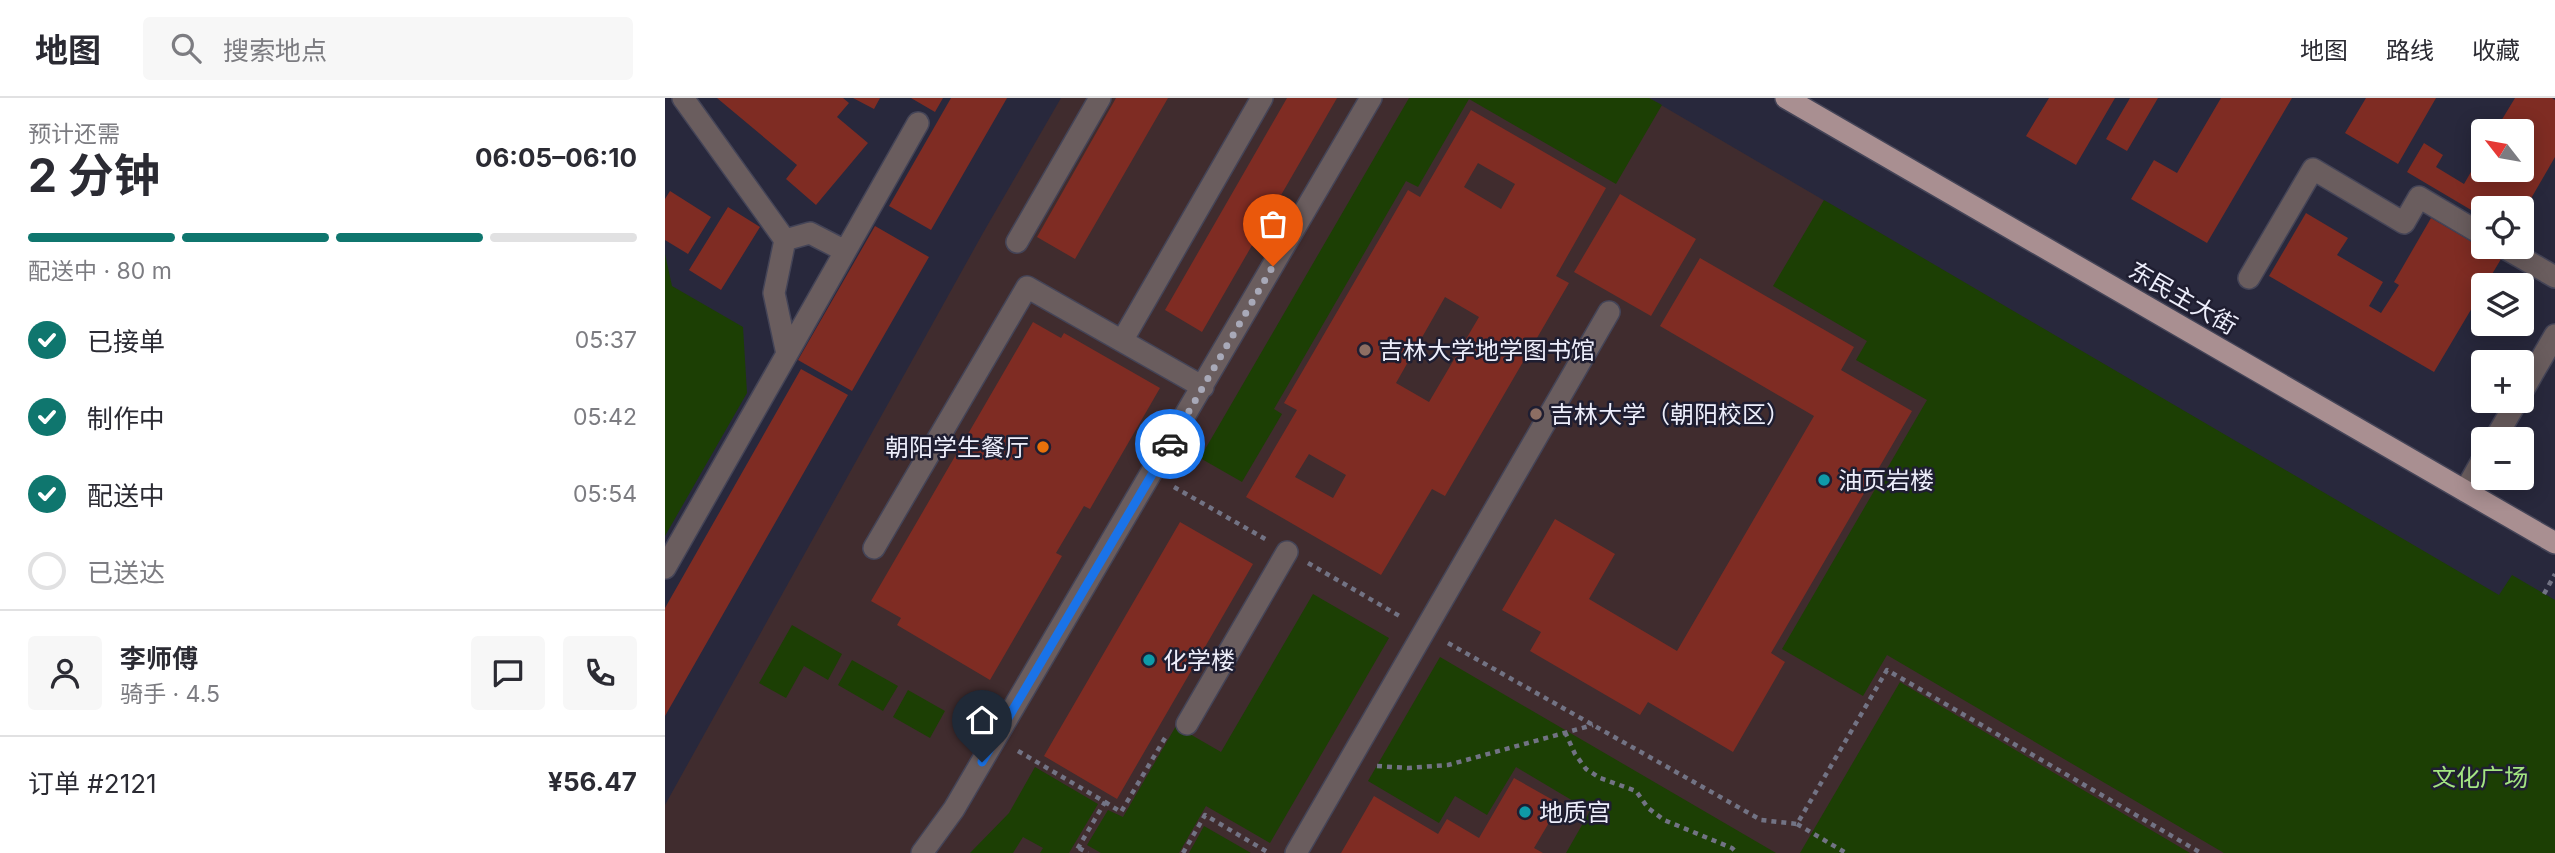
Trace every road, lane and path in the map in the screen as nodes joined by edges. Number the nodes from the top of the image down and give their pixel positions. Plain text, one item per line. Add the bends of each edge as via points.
1 (683, 98) edge
2 (1100, 98) edge
3 (1262, 98) edge
4 (1371, 98) edge
5 (1786, 98) edge
6 (918, 123) dead end
7 (2471, 228) edge
8 (785, 240) junction
9 (1017, 242) dead end
10 (845, 251) junction
11 (2524, 259) edge
12 (2555, 277) edge
13 (2249, 278) dead end
14 (1609, 312) dead end
15 (2555, 335) edge
16 (1122, 341) junction
17 (787, 354) junction
18 (2534, 371) edge
19 (1203, 387) junction
20 (1152, 475) junction
21 (2471, 480) edge
22 (2465, 491) junction
23 (2555, 543) edge
24 (874, 548) dead end
25 (1287, 552) junction
26 (665, 568) edge
27 (2555, 575) edge
28 (2544, 594) dead end
29 (1425, 630) junction
30 (1187, 724) joint
31 (1593, 725) junction
32 (1565, 732) junction
33 (996, 738) junction
34 (1348, 764) junction
35 (1105, 802) junction
36 (1797, 824) junction
37 (1077, 850) edge
38 (922, 853) edge
39 (1088, 853) edge
40 (1183, 853) edge
41 (1269, 853) edge
42 (1296, 853) edge
43 (1737, 853) edge
44 (1846, 853) edge
45 (2201, 853) edge

1 - 8 street
2 - 9 street
3 - 16 street
4 - 19 street
5 - 22 main road, 东民主大街
6 - 10 street
7 - 13 street via 2419,197 2404,223 2313,169
8 - 10 street via 810,233
8 - 17 street via 774,293
10 - 17 street
11 - 12 street
14 - 29 street
15 - 18 street
16 - 19 street
16 - 24 street via 1027,287
17 - 26 street
19 - 20 street
20 - 25 path
20 - 33 street
21 - 22 street
22 - 23 main road, 东民主大街
25 - 29 path
25 - 30 street
27 - 28 path
29 - 31 path
29 - 34 street
30 - 35 path via 1177,718 1121,812
31 - 32 path
31 - 36 path via 1761,820
32 - 34 path via 1448,765
32 - 43 path via 1586,769 1636,791 1664,820
33 - 35 path
33 - 38 street via 950,816
34 - 42 street
35 - 37 path
36 - 44 path
36 - 45 path via 1887,670
37 - 39 path
40 - 41 path via 1205,815

